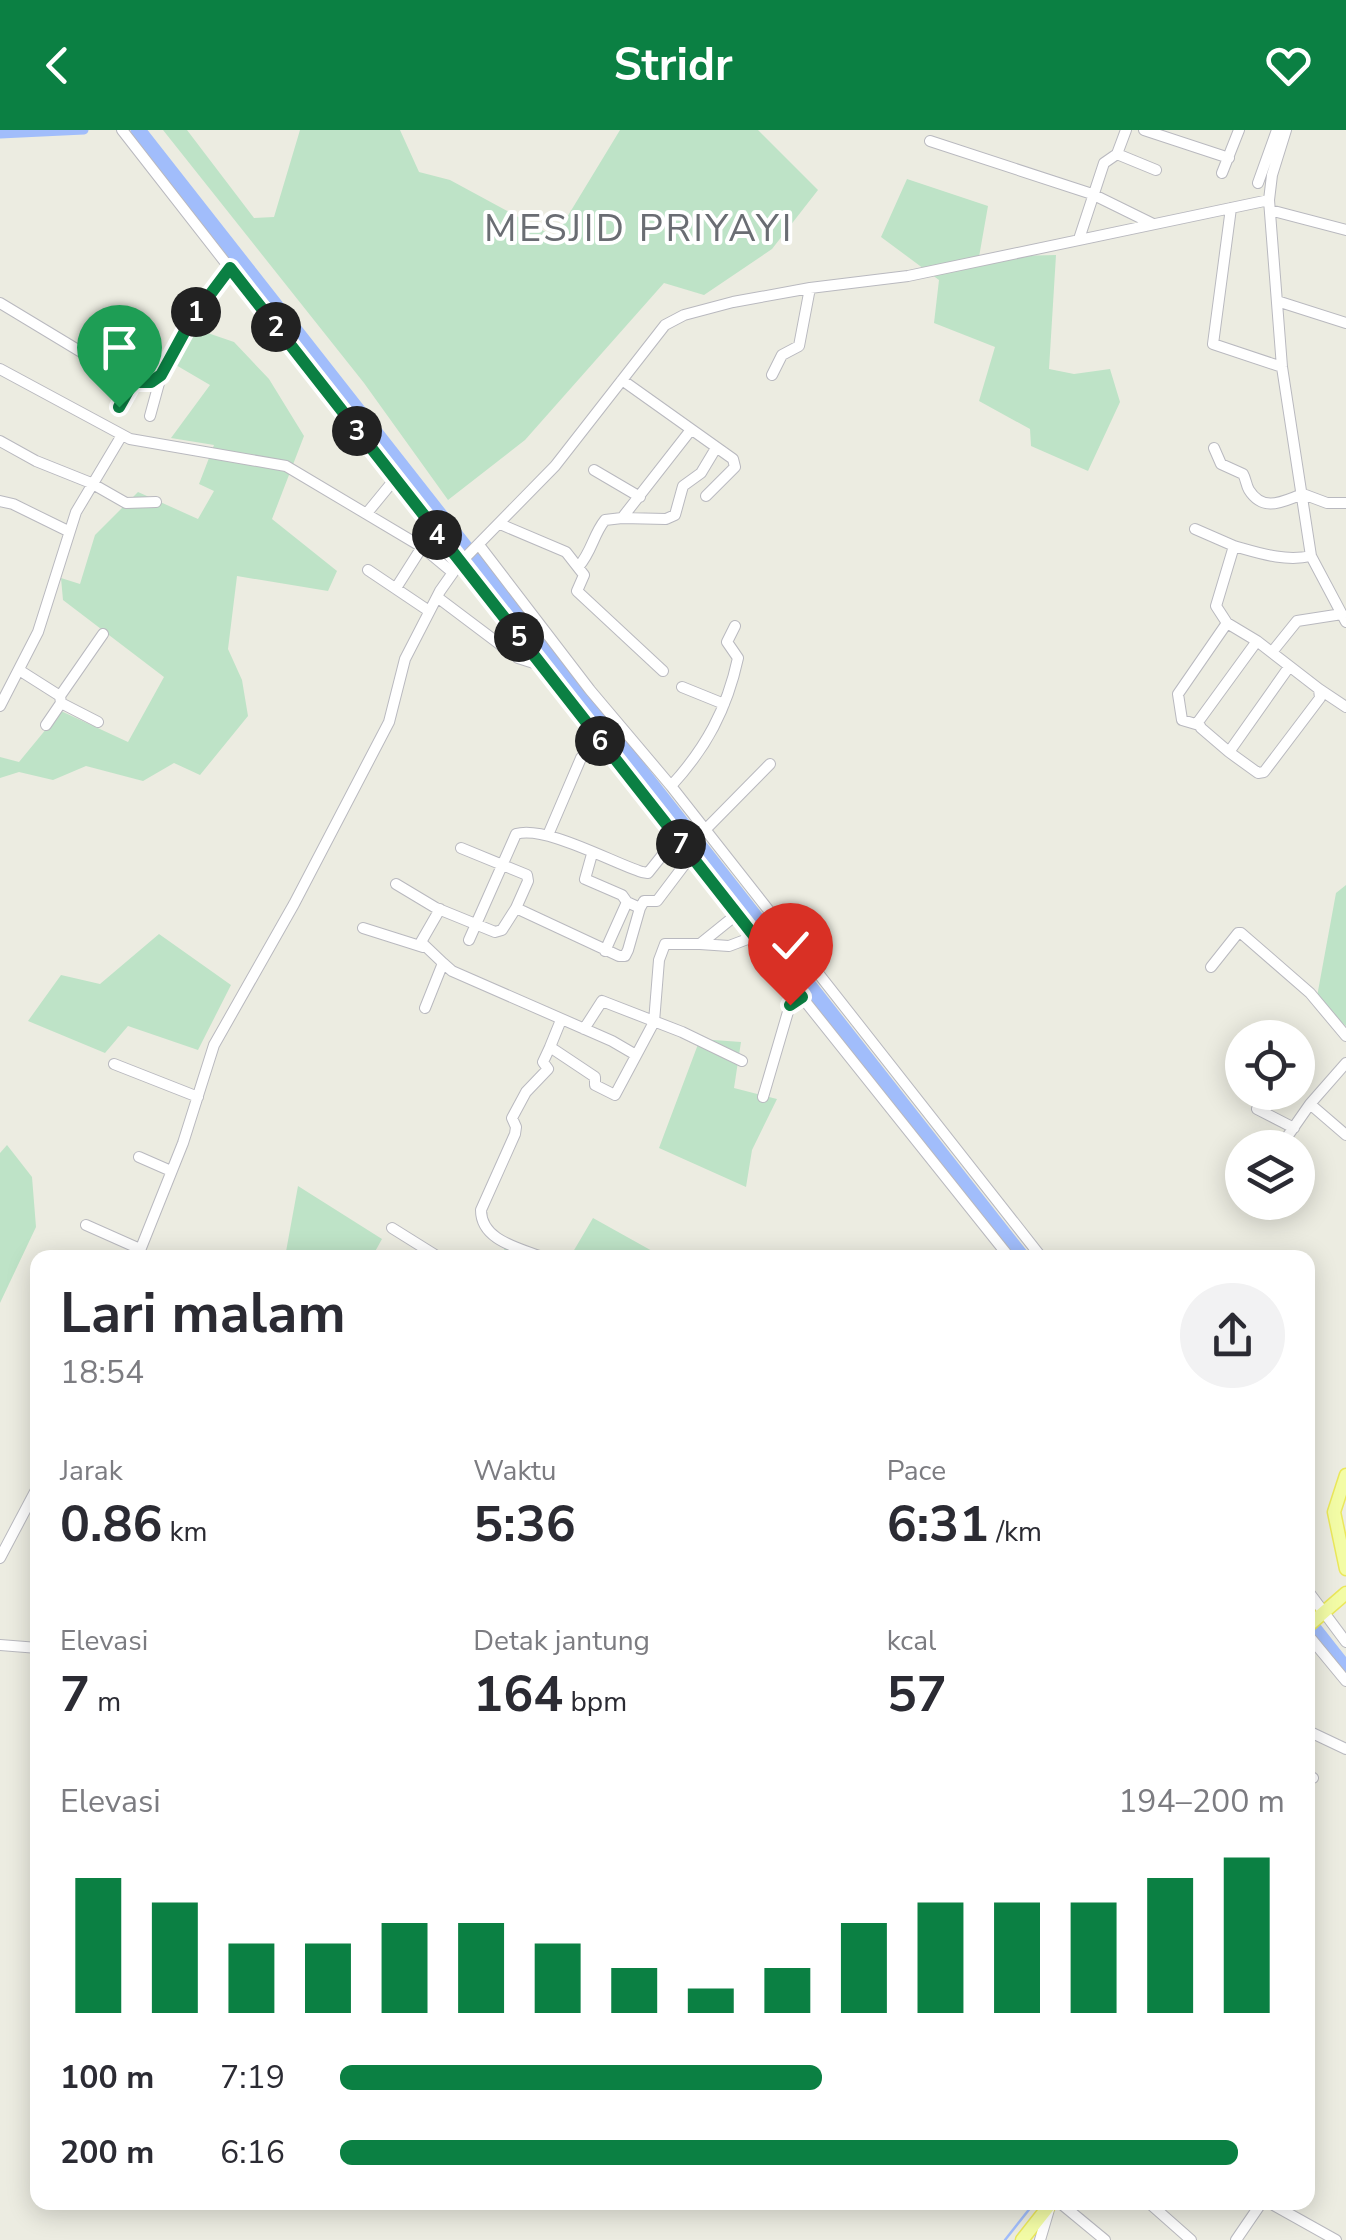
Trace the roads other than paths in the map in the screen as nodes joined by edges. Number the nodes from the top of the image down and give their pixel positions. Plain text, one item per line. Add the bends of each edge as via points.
1 (122, 130) edge
2 (1126, 130) edge
3 (1144, 130) edge
4 (1240, 130) edge
5 (1277, 130) edge
6 (1286, 130) edge
7 (930, 141) dead end
8 (1117, 154) junction
9 (1229, 158) junction
10 (1156, 170) dead end
11 (1222, 173) dead end
12 (1258, 183) dead end
13 (1092, 194) junction
14 (1269, 205) junction
15 (1231, 208) junction
16 (1153, 224) junction
17 (1346, 230) edge
18 (1079, 239) junction
19 (230, 268) junction
20 (810, 288) junction
21 (1277, 302) junction
22 (0, 303) edge
23 (1346, 323) edge
24 (1282, 367) junction
25 (0, 369) edge
26 (161, 375) junction
27 (772, 375) dead end
28 (622, 380) junction
29 (133, 382) junction
30 (119, 407) dead end
31 (150, 416) dead end
32 (690, 430) junction
33 (122, 435) junction
34 (0, 441) edge
35 (716, 448) junction
36 (1214, 448) dead end
37 (594, 470) dead end
38 (394, 480) junction
39 (91, 483) junction
40 (1303, 494) junction
41 (640, 496) junction
42 (706, 496) dead end
43 (0, 501) edge
44 (156, 502) dead end
45 (1346, 503) edge
46 (367, 513) junction
47 (622, 518) junction
48 (500, 524) junction
49 (1195, 529) dead end
50 (68, 531) junction
51 (1234, 546) junction
52 (422, 547) junction
53 (478, 547) junction
54 (1311, 556) junction
55 (458, 565) junction
56 (579, 566) junction
57 (368, 570) dead end
58 (396, 588) junction
59 (436, 598) junction
60 (428, 612) junction
61 (1344, 618) edge
62 (1227, 623) junction
63 (735, 626) dead end
64 (103, 634) dead end
65 (1258, 641) junction
66 (1272, 652) junction
67 (541, 665) junction
68 (1289, 667) junction
69 (19, 670) junction
70 (664, 670) dead end
71 (682, 688) dead end
72 (1320, 690) junction
73 (60, 700) junction
74 (724, 704) junction
75 (0, 706) edge
76 (1346, 708) edge
77 (98, 722) dead end
78 (46, 725) dead end
79 (1198, 725) junction
80 (599, 740) junction
81 (1229, 752) junction
82 (770, 764) dead end
83 (671, 786) junction
84 (705, 830) junction
85 (548, 834) junction
86 (676, 838) junction
87 (461, 848) dead end
88 (592, 854) junction
89 (691, 856) junction
90 (502, 864) junction
91 (396, 884) dead end
92 (627, 902) junction
93 (516, 908) junction
94 (640, 908) junction
95 (440, 910) junction
96 (736, 915) junction
97 (476, 926) junction
98 (364, 928) dead end
99 (753, 937) junction
100 (469, 940) dead end
101 (700, 944) junction
102 (423, 946) junction
103 (605, 951) junction
104 (443, 963) junction
105 (1211, 967) dead end
106 (802, 997) junction
107 (425, 1008) dead end
108 (561, 1020) junction
109 (654, 1022) junction
110 (584, 1030) junction
111 (1346, 1036) edge
112 (550, 1047) junction
113 (636, 1055) junction
114 (742, 1061) dead end
115 (1346, 1063) edge
116 (114, 1064) dead end
117 (198, 1097) junction
118 (763, 1097) dead end
119 (1315, 1098) edge
120 (1315, 1108) edge
121 (1258, 1110) edge
122 (1306, 1110) edge
123 (1346, 1135) edge
124 (139, 1157) dead end
125 (171, 1171) junction
126 (86, 1225) dead end
127 (392, 1228) dead end
128 (132, 1250) edge
129 (141, 1250) edge
130 (427, 1250) edge
131 (525, 1250) edge
132 (1004, 1250) edge
133 (1036, 1250) edge
134 (1346, 1475) edge
135 (30, 1501) edge
136 (0, 1558) edge
137 (1346, 1569) edge
138 (1346, 1593) edge
139 (1317, 1619) edge
140 (1346, 1642) edge
141 (1315, 1643) edge
142 (0, 1645) edge
143 (30, 1647) edge
144 (1346, 1681) edge
145 (1315, 1737) edge
146 (1346, 1749) edge
147 (1048, 2210) edge
148 (1051, 2210) edge
149 (1062, 2210) edge
150 (1157, 2210) edge
151 (1259, 2210) edge
152 (1280, 2210) edge
153 (1022, 2240) edge
154 (1040, 2240) edge
155 (1104, 2240) edge
156 (1191, 2240) edge
157 (1236, 2240) edge
158 (1336, 2240) edge

1 - 19 street
2 - 8 street
3 - 9 street
4 - 9 street
5 - 12 street
6 - 14 street
7 - 13 street
8 - 10 street
8 - 13 street via 1104,163
9 - 11 street
13 - 16 street
13 - 18 street
14 - 15 street
14 - 17 street
14 - 21 street
15 - 16 street
15 - 24 street via 1213,344
16 - 18 street
18 - 20 street via 908,276
19 - 26 street
19 - 38 street
20 - 27 street via 799,346 782,355
20 - 28 street via 672,320
21 - 23 street
21 - 24 street
22 - 29 street
24 - 40 street
25 - 33 street
26 - 29 street
26 - 31 street
28 - 32 street
28 - 48 street
29 - 30 street
32 - 35 street
32 - 41 street
33 - 39 street
33 - 46 street via 286,466
34 - 39 street
35 - 42 street via 736,463
35 - 47 street via 701,473 683,486 675,515
36 - 40 street via 1222,464 1244,474 1250,490 1267,502 1279,505
37 - 41 street
38 - 46 street
38 - 55 street
39 - 44 street via 126,503
39 - 50 street
40 - 45 street
40 - 54 street
41 - 47 street
43 - 50 street
46 - 52 street
47 - 56 street via 605,520
48 - 53 street
48 - 56 street via 566,552
49 - 51 street
50 - 69 street via 48,604
51 - 54 street via 1269,556
51 - 62 street via 1216,606
52 - 55 street
52 - 58 street
53 - 55 street
53 - 83 street
54 - 61 street
55 - 59 street
55 - 67 street
56 - 70 street via 584,575 577,591
57 - 58 street
58 - 60 street
59 - 60 street
59 - 67 street via 508,652
60 - 117 street via 405,659 389,722 214,1045
61 - 66 street via 1297,621
62 - 65 street
62 - 79 street via 1178,694 1182,720
63 - 74 street via 727,642 738,658
64 - 73 street
65 - 66 street
65 - 79 street
66 - 68 street
67 - 80 street
68 - 72 street
68 - 81 street
69 - 73 street
69 - 75 street
71 - 74 street
72 - 76 street
72 - 81 street via 1264,772
73 - 77 street
73 - 78 street
74 - 83 street via 704,747
79 - 81 street
80 - 85 street via 581,758
80 - 86 street
82 - 84 street
83 - 84 street
84 - 133 street
85 - 88 street
85 - 90 street via 516,834
86 - 88 street via 648,872
86 - 89 street
87 - 90 street
88 - 92 street via 585,880
89 - 94 street via 657,901
89 - 96 street
90 - 93 street via 528,878
90 - 97 street
91 - 95 street
92 - 94 street
92 - 103 street
93 - 97 street via 498,933
93 - 103 street
94 - 103 street via 625,956
95 - 97 street
95 - 102 street
96 - 99 street
96 - 101 street
97 - 100 street
98 - 102 street
99 - 101 street via 729,946
99 - 106 street
101 - 109 street via 665,944
102 - 104 street
104 - 107 street
104 - 108 street
105 - 111 street via 1241,934 1310,993
106 - 118 street via 790,1005
106 - 132 street
108 - 110 street
108 - 112 street
109 - 110 street via 602,1000
109 - 113 street
109 - 114 street
110 - 113 street
112 - 113 street via 613,1095
112 - 131 street via 543,1060 548,1069 512,1118 515,1134 481,1210 492,1236
115 - 119 street
116 - 117 street
117 - 125 street
120 - 123 street
121 - 122 street via 1291,1133
124 - 125 street
125 - 129 street
126 - 128 street
127 - 130 street
134 - 137 main road via 1334,1512
135 - 136 street
138 - 139 main road
139 - 140 street
141 - 144 street
142 - 143 street
145 - 146 street
147 - 153 main road
148 - 154 street
149 - 155 street
150 - 156 street
151 - 157 street
152 - 158 street

